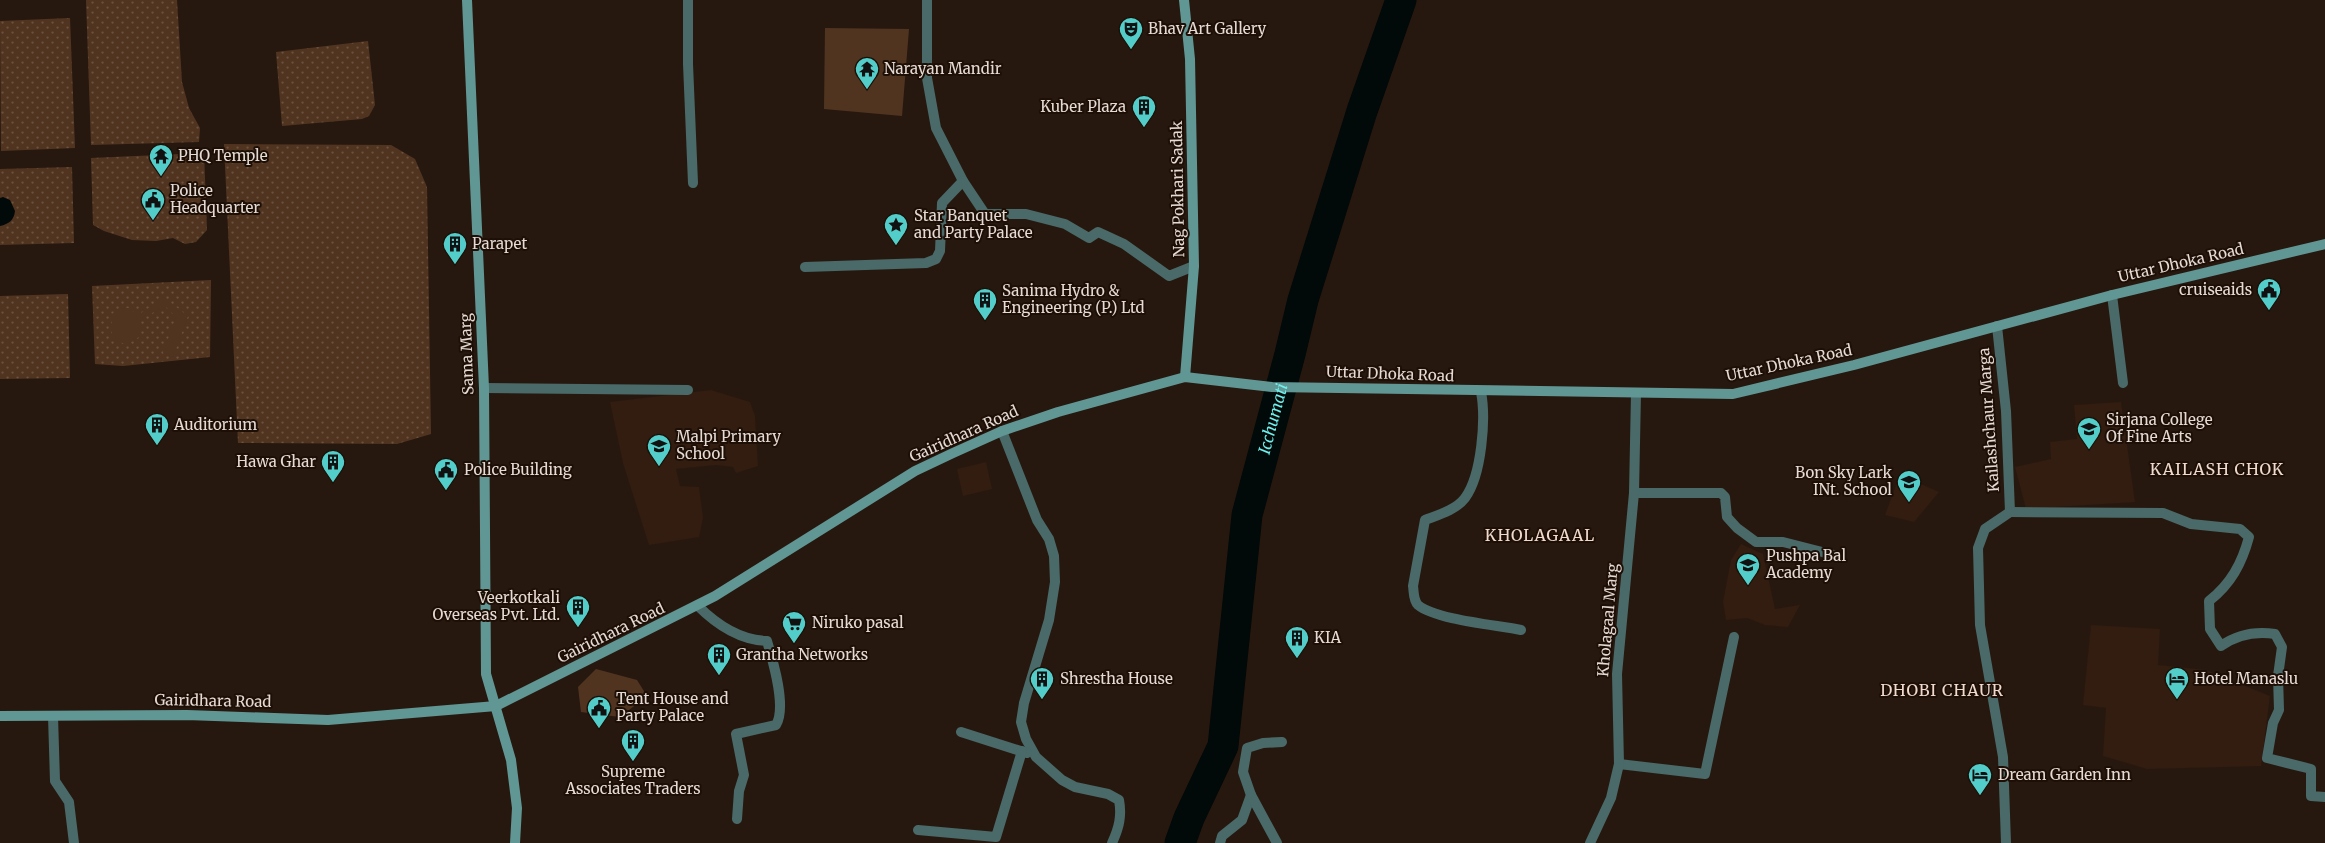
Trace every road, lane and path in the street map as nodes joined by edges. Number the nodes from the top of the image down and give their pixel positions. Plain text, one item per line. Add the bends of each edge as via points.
1 (467, 0) edge
2 (688, 0) edge
3 (927, 0) edge
4 (1184, 0) edge
5 (963, 181) junction
6 (693, 184) dead end
7 (2325, 244) edge
8 (1194, 266) junction
9 (805, 267) dead end
10 (2112, 295) junction
11 (1997, 326) junction
12 (1185, 377) junction
13 (2123, 383) dead end
14 (484, 388) junction
15 (688, 390) dead end
16 (1481, 392) junction
17 (1636, 393) junction
18 (1002, 431) junction
19 (1634, 493) junction
20 (2010, 512) junction
21 (1834, 555) dead end
22 (698, 606) junction
23 (1521, 630) dead end
24 (1734, 637) dead end
25 (496, 706) junction
26 (0, 716) edge
27 (53, 716) junction
28 (961, 732) dead end
29 (1282, 742) dead end
30 (1022, 751) junction
31 (1036, 757) junction
32 (1619, 764) junction
33 (1251, 795) junction
34 (2325, 797) edge
35 (737, 819) dead end
36 (918, 830) dead end
37 (74, 843) edge
38 (514, 843) edge
39 (1112, 843) edge
40 (1220, 843) edge
41 (1277, 843) edge
42 (1590, 843) edge
43 (2006, 843) edge

1 - 14 main road, Sama Marg
2 - 6 street
3 - 5 street via 927,78 936,128
4 - 8 main road, Nag Pokhari Sadak via 1190,59
5 - 8 street via 984,214 1026,214 1066,224 1089,238 1098,232 1124,244 1169,276
5 - 9 street via 942,203 940,251 936,260
7 - 10 main road, Uttar Dhoka Road
8 - 12 main road, Nag Pokhari Sadak
10 - 11 main road, Uttar Dhoka Road
10 - 13 street
11 - 17 main road, Uttar Dhoka Road via 1733,394
11 - 20 street, Kailashchaur Marga via 2006,411
12 - 16 main road, Uttar Dhoka Road via 1272,387
12 - 18 main road, Gairidhara Road via 1078,405
14 - 15 street
14 - 25 main road, Sama Marg via 486,674
16 - 17 main road, Uttar Dhoka Road
16 - 23 street via 1481,444 1474,477 1458,504 1425,520 1413,586 1414,597 1418,604 1443,616
17 - 19 street, Kholagaal Marg
18 - 22 main road, Gairidhara Road via 915,471
18 - 31 street via 1054,556 1055,582 1049,620 1024,703 1022,722 1026,739
19 - 21 street via 1721,493 1725,497 1727,517 1756,542 1783,542
19 - 32 street, Kholagaal Marg via 1617,674
20 - 34 street via 2163,513 2191,524 2240,529 2249,537 2243,559 2223,590 2209,601 2210,629 2221,646 2258,631 2275,634 2282,647 2278,676 2279,710 2273,723 2267,758 2311,769 2311,796
20 - 43 street via 1985,529 1978,548 1980,625 2003,757
22 - 25 main road, Gairidhara Road
22 - 35 street via 715,623 738,635 768,641 775,668 781,717 776,725 736,734 744,774
24 - 32 street via 1705,774
25 - 27 main road, Gairidhara Road via 328,720 196,715
25 - 38 main road, Sama Marg via 511,760 517,808
26 - 27 main road, Gairidhara Road
27 - 37 street via 55,781 69,802
28 - 30 street
29 - 33 street via 1247,748 1243,772
30 - 31 street
30 - 36 street via 996,837
31 - 39 street via 1069,784 1119,800 1119,828
32 - 42 street, Kholagaal Marg via 1611,798
33 - 40 street via 1242,820 1222,836
33 - 41 street

